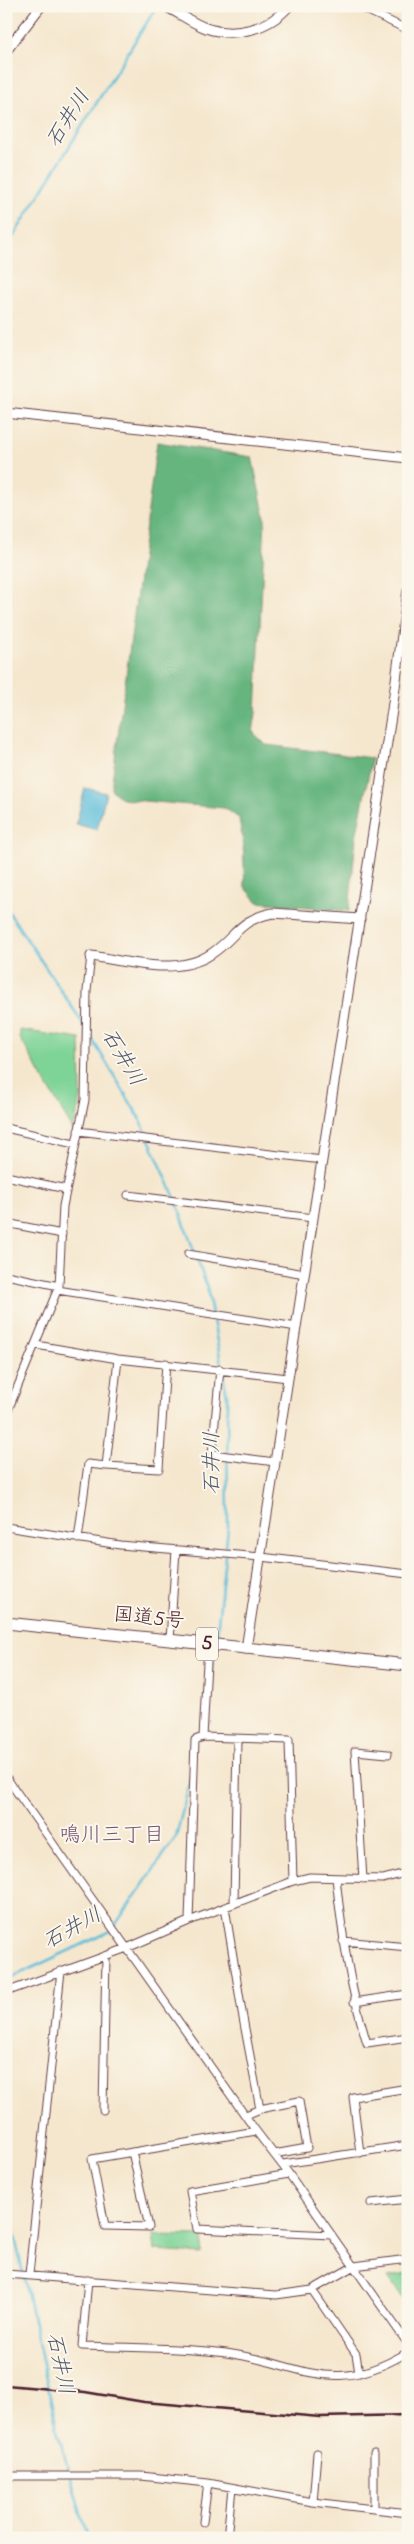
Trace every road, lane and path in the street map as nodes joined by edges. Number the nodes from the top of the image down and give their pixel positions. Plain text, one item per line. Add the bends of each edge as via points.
1 (41, 6) edge
2 (164, 6) edge
3 (289, 6) edge
4 (358, 6) edge
5 (408, 30) edge
6 (6, 50) edge
7 (6, 413) edge
8 (408, 458) edge
9 (408, 590) edge
10 (360, 919) junction
11 (91, 956) joint
12 (6, 1060) edge
13 (6, 1064) edge
14 (6, 1128) edge
15 (78, 1131) junction
16 (74, 1144) junction
17 (322, 1160) junction
18 (6, 1176) edge
19 (66, 1189) junction
20 (128, 1195) dead end
21 (313, 1218) junction
22 (6, 1222) edge
23 (62, 1234) junction
24 (188, 1254) dead end
25 (305, 1274) junction
26 (6, 1275) edge
27 (58, 1288) junction
28 (297, 1327) junction
29 (36, 1346) junction
30 (118, 1359) junction
31 (166, 1363) junction
32 (220, 1369) junction
33 (288, 1378) junction
34 (6, 1415) edge
35 (275, 1462) junction
36 (106, 1466) junction
37 (6, 1527) edge
38 (78, 1540) junction
39 (176, 1550) junction
40 (261, 1557) junction
41 (408, 1574) edge
42 (6, 1623) edge
43 (170, 1640) junction
44 (208, 1644) junction
45 (246, 1649) junction
46 (408, 1665) edge
47 (203, 1737) junction
48 (237, 1739) junction
49 (388, 1754) dead end
50 (6, 1777) edge
51 (408, 1872) edge
52 (336, 1878) junction
53 (363, 1880) junction
54 (293, 1881) junction
55 (234, 1904) junction
56 (225, 1907) junction
57 (189, 1921) junction
58 (343, 1941) junction
59 (408, 1947) edge
60 (127, 1948) junction
61 (106, 1956) junction
62 (61, 1971) junction
63 (6, 1992) edge
64 (408, 1994) edge
65 (354, 2002) junction
66 (408, 2037) edge
67 (408, 2088) edge
68 (260, 2109) junction
69 (103, 2110) dead end
70 (246, 2115) junction
71 (256, 2131) junction
72 (408, 2145) edge
73 (132, 2152) junction
74 (360, 2153) junction
75 (274, 2154) junction
76 (282, 2164) junction
77 (289, 2174) junction
78 (408, 2198) edge
79 (371, 2203) dead end
80 (332, 2235) junction
81 (408, 2259) edge
82 (354, 2266) junction
83 (6, 2274) edge
84 (29, 2274) junction
85 (88, 2280) junction
86 (312, 2290) junction
87 (408, 2344) edge
88 (408, 2352) edge
89 (360, 2373) junction
90 (317, 2453) dead end
91 (374, 2453) dead end
92 (6, 2476) edge
93 (208, 2483) junction
94 (232, 2488) junction
95 (313, 2502) junction
96 (374, 2509) junction
97 (408, 2513) edge
98 (202, 2522) dead end
99 (228, 2528) dead end

1 - 6 street
2 - 3 street via 195,23 225,32 256,28 271,22
4 - 5 street
7 - 8 street
9 - 10 street
10 - 11 street via 262,915 240,926 212,954 183,966
10 - 17 street
11 - 15 street via 87,991 85,1100
12 - 13 street
14 - 16 street
15 - 16 street
15 - 17 street
16 - 19 street
17 - 21 street
18 - 19 street
19 - 23 street
20 - 21 street
21 - 25 street
22 - 23 street
23 - 27 street
24 - 25 street
25 - 28 street
26 - 27 street
27 - 28 street
27 - 29 street
28 - 33 street
29 - 30 street
29 - 34 street
30 - 31 street
30 - 36 street
31 - 32 street
31 - 36 street via 159,1469
32 - 33 street
32 - 35 street via 212,1454
33 - 35 street
35 - 40 street
36 - 38 street via 88,1464
37 - 38 street
38 - 39 street
39 - 40 street
39 - 43 street
40 - 41 street
40 - 45 street
42 - 43 highway, 国道5号 / 5
43 - 44 highway, 国道5号 / 5
44 - 45 highway, 国道5号 / 5
44 - 47 street
45 - 46 highway, 国道5号 / 5
47 - 48 street
47 - 57 street via 195,1740
48 - 54 street via 289,1740
48 - 55 street
49 - 53 street via 355,1751
50 - 60 street
51 - 53 street via 383,1879
52 - 53 street
52 - 54 street via 310,1877
52 - 58 street
54 - 55 street
55 - 56 street
56 - 57 street
56 - 68 street
57 - 60 street
58 - 59 street
58 - 65 street
60 - 61 street
60 - 70 street
61 - 62 street
61 - 69 street
62 - 63 street
62 - 84 street
64 - 65 street
65 - 66 street via 367,2043
67 - 74 street via 353,2097
68 - 70 street
68 - 75 street via 299,2101 307,2148
70 - 71 street
71 - 73 street
71 - 75 street
72 - 74 street
73 - 73 street via 92,2159 105,2226 149,2227
74 - 76 street
75 - 76 street
76 - 77 street
77 - 80 street
77 - 80 street via 190,2191 197,2229
78 - 79 street
80 - 82 street
81 - 82 street
82 - 86 street
82 - 87 street
83 - 84 street
84 - 85 street
85 - 86 street via 276,2295
85 - 89 street via 82,2346 225,2353 318,2375 336,2377
86 - 89 street via 356,2354
88 - 89 street via 376,2369
90 - 95 street
91 - 96 street
92 - 93 street via 141,2476
93 - 94 street
93 - 98 street
94 - 95 street
94 - 99 street
95 - 96 street
96 - 97 street

